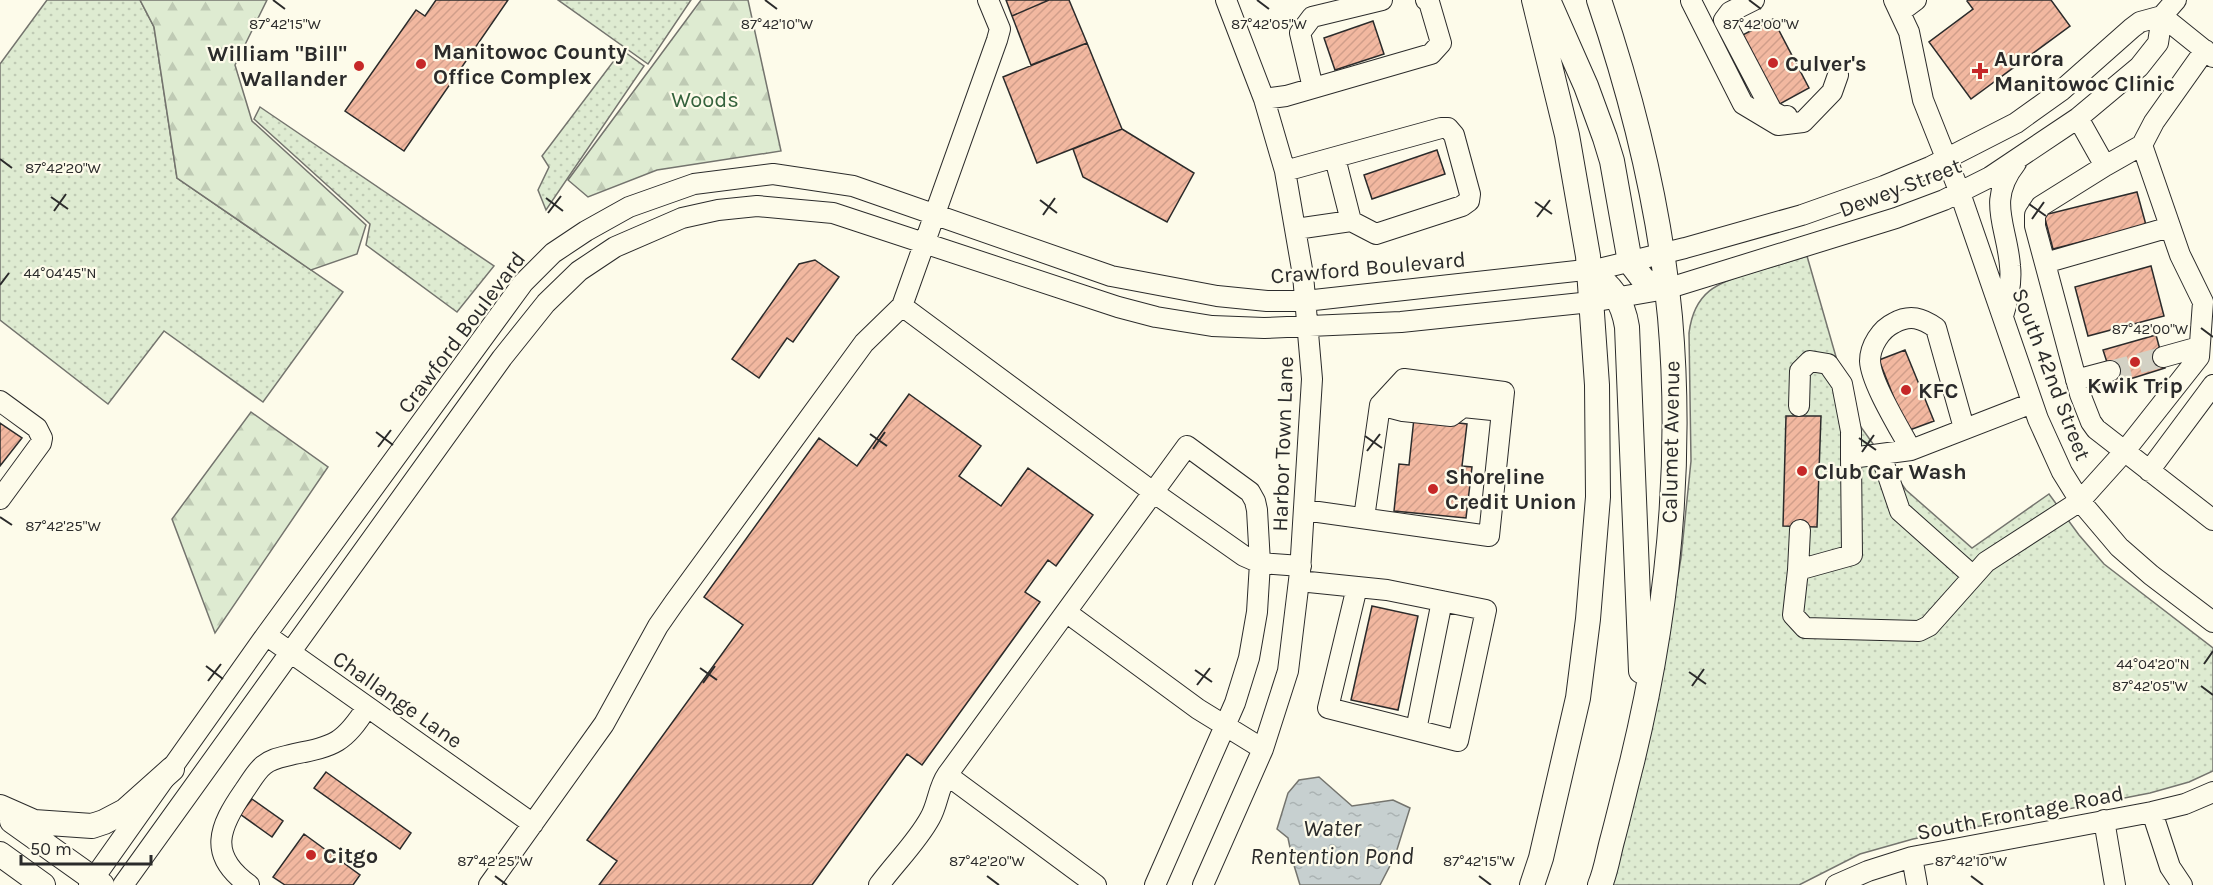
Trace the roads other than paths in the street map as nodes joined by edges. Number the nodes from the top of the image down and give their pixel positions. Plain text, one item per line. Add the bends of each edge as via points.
1 (988, 0) edge
2 (1226, 0) edge
3 (1382, 0) edge
4 (1426, 0) edge
5 (1534, 0) edge
6 (1548, 0) edge
7 (1599, 0) edge
8 (1692, 0) edge
9 (1754, 0) edge
10 (1916, 0) edge
11 (2176, 0) edge
12 (1897, 6) edge
13 (2163, 16) junction
14 (2209, 53) edge
15 (1313, 88) junction
16 (1264, 99) junction
17 (2078, 118) junction
18 (2142, 145) junction
19 (2023, 156) junction
20 (1335, 158) junction
21 (1947, 159) junction
22 (2105, 166) junction
23 (1285, 171) junction
24 (1960, 193) junction
25 (935, 214) junction
26 (1351, 220) junction
27 (2170, 227) junction
28 (1296, 229) junction
29 (924, 242) junction
30 (1661, 254) junction
31 (1630, 262) junction
32 (2045, 263) junction
33 (1589, 270) junction
34 (1666, 289) junction
35 (1619, 298) junction
36 (1305, 301) junction
37 (1591, 303) junction
38 (902, 306) junction
39 (2208, 306) edge
40 (2003, 316) junction
41 (1307, 327) junction
42 (2199, 352) junction
43 (2163, 357) tunnel mouth
44 (2110, 371) tunnel mouth
45 (2213, 378) edge
46 (2076, 380) junction
47 (2213, 385) edge
48 (441, 395) junction
49 (0, 401) edge
50 (2032, 403) junction
51 (1380, 405) junction
52 (1799, 406) dead end
53 (464, 411) junction
54 (1502, 411) junction
55 (1964, 428) junction
56 (1911, 450) junction
57 (2124, 452) junction
58 (1881, 454) junction
59 (1851, 458) junction
60 (2149, 471) junction
61 (1153, 492) junction
62 (0, 499) edge
63 (2080, 501) junction
64 (1304, 510) junction
65 (1364, 518) junction
66 (2213, 520) edge
67 (1800, 530) dead end
68 (1260, 563) junction
69 (1798, 570) junction
70 (1300, 573) junction
71 (1972, 576) junction
72 (1357, 587) junction
73 (1442, 601) junction
74 (1066, 612) junction
75 (2213, 622) edge
76 (266, 635) junction
77 (290, 652) junction
78 (368, 707) junction
79 (1641, 722) junction
80 (1225, 726) junction
81 (1416, 730) junction
82 (1263, 748) junction
83 (172, 769) junction
84 (947, 775) junction
85 (2213, 792) edge
86 (0, 807) edge
87 (0, 812) edge
88 (2152, 812) junction
89 (2104, 820) junction
90 (533, 824) junction
91 (0, 854) edge
92 (1912, 857) junction
93 (95, 883) edge
94 (43, 885) edge
95 (123, 885) edge
96 (249, 885) edge
97 (489, 885) edge
98 (879, 885) edge
99 (1096, 885) edge
100 (1155, 885) edge
101 (1203, 885) edge
102 (1532, 885) edge
103 (1600, 885) edge
104 (1836, 885) edge
105 (1917, 885) edge
106 (2115, 885) edge
107 (2182, 885) edge

1 - 25 street via 1000,28
2 - 16 street, Harbor Town Lane
3 - 15 street via 1312,17 1300,33
4 - 15 street via 1442,43 1431,54
5 - 33 main road via 1569,143
6 - 31 main road via 1605,138
7 - 30 main road, Calumet Avenue via 1639,133
8 - 9 street via 1743,104 1778,125 1803,122 1832,92 1838,75 1806,112 1783,117 1772,111 1724,20 1730,12
10 - 12 street
11 - 13 street, Dewey Street
12 - 21 street, South 42nd Street via 1912,42 1923,100
13 - 14 street
13 - 17 street, Dewey Street via 2160,38 2151,54
13 - 21 street, Dewey Street via 2132,28 2078,77 2025,117
14 - 18 street via 2154,122
15 - 16 street
16 - 23 street, Harbor Town Lane
17 - 19 street, Dewey Street
17 - 22 street
18 - 22 street
18 - 27 street
19 - 24 street, Dewey Street
19 - 40 street via 2004,181 1999,200 2011,273
20 - 23 street
20 - 26 street
20 - 26 street via 1448,128 1454,135 1470,194 1469,201 1462,206 1376,234
21 - 24 street, South 42nd Street
21 - 30 street, Dewey Street via 1802,215
22 - 32 street via 2041,206 2035,215
23 - 28 street, Harbor Town Lane
24 - 34 street, Dewey Street via 1876,225
24 - 40 street, South 42nd Street
25 - 29 street
25 - 36 street, Crawford Boulevard via 1111,276 1217,296
25 - 48 street, Crawford Boulevard via 853,186 773,174 694,184 630,207 552,253 523,283
26 - 28 street
27 - 32 street
27 - 39 street via 2180,255
28 - 36 street, Harbor Town Lane
29 - 38 street
29 - 41 street via 1145,315 1227,327
29 - 53 street via 833,213 799,208 757,206 682,218 615,247 579,271 546,303
30 - 31 street, Dewey Street
30 - 34 main road, Calumet Avenue
31 - 33 street, Crawford Boulevard
31 - 34 main road via 1643,279
32 - 46 street
33 - 35 main road
33 - 36 street, Crawford Boulevard
33 - 37 main road
34 - 35 street, Dewey Street
34 - 79 main road, Calumet Avenue via 1674,404 1672,501 1660,625
35 - 37 street, Dewey Street
35 - 79 main road via 1628,338 1640,601
36 - 41 street, Harbor Town Lane
37 - 41 street
37 - 102 main road via 1597,385 1598,496 1588,619 1578,698
38 - 61 street
38 - 90 street via 864,342 674,603 604,724
39 - 42 street
40 - 50 street, South 42nd Street
41 - 64 street, Harbor Town Lane via 1312,379
42 - 43 street
42 - 45 street
42 - 57 street
44 - 46 street
46 - 57 street via 2091,422
47 - 60 street
48 - 53 street
48 - 76 street, Crawford Boulevard
49 - 62 street via 37,428 42,438
50 - 55 street
50 - 63 street, South 42nd Street via 2054,455
51 - 54 street via 1451,416 1463,406
51 - 54 street via 1404,379 1504,392
51 - 65 street
52 - 59 street via 1800,371 1810,361 1828,364 1842,384 1851,431
53 - 77 street
54 - 65 street via 1489,536
55 - 56 street
55 - 56 street via 1936,328 1922,319 1904,318 1886,327 1875,342 1870,361 1876,382
56 - 58 street
57 - 60 street
57 - 63 street
58 - 59 street
58 - 71 street via 1900,511
59 - 69 street via 1852,555
60 - 66 street
61 - 68 street via 1244,556
61 - 68 street via 1187,446 1250,492 1255,501
61 - 74 street
63 - 71 street via 1986,562
63 - 75 street, South 42nd Street via 2126,553
64 - 65 street
64 - 70 street, Harbor Town Lane
67 - 69 street
68 - 70 street
68 - 80 street via 1249,658
69 - 71 street via 1793,615 1805,628 1919,631 1929,627
70 - 72 street
70 - 82 street, Harbor Town Lane via 1288,671
72 - 73 street
72 - 81 street via 1329,708
73 - 81 street
73 - 81 street via 1486,610 1458,741
74 - 80 street
74 - 84 street
76 - 77 street, Challange Lane
76 - 83 street, Crawford Boulevard
77 - 78 street, Challange Lane
77 - 95 street
78 - 90 street, Challange Lane
78 - 96 street via 348,735 338,741 264,764 234,805 221,838 223,858
79 - 103 main road, Calumet Avenue
80 - 82 street
80 - 100 street
82 - 101 street, Harbor Town Lane
83 - 86 main road via 125,811 92,826 34,822
83 - 93 street, Crawford Boulevard
84 - 98 street via 928,822
84 - 99 street
85 - 88 street, South Frontage Road
87 - 93 main road
88 - 89 street, South Frontage Road
88 - 107 street via 2170,867
89 - 92 street, South Frontage Road
89 - 106 street
90 - 97 street
91 - 94 main road
92 - 104 street, South Frontage Road
92 - 105 street

